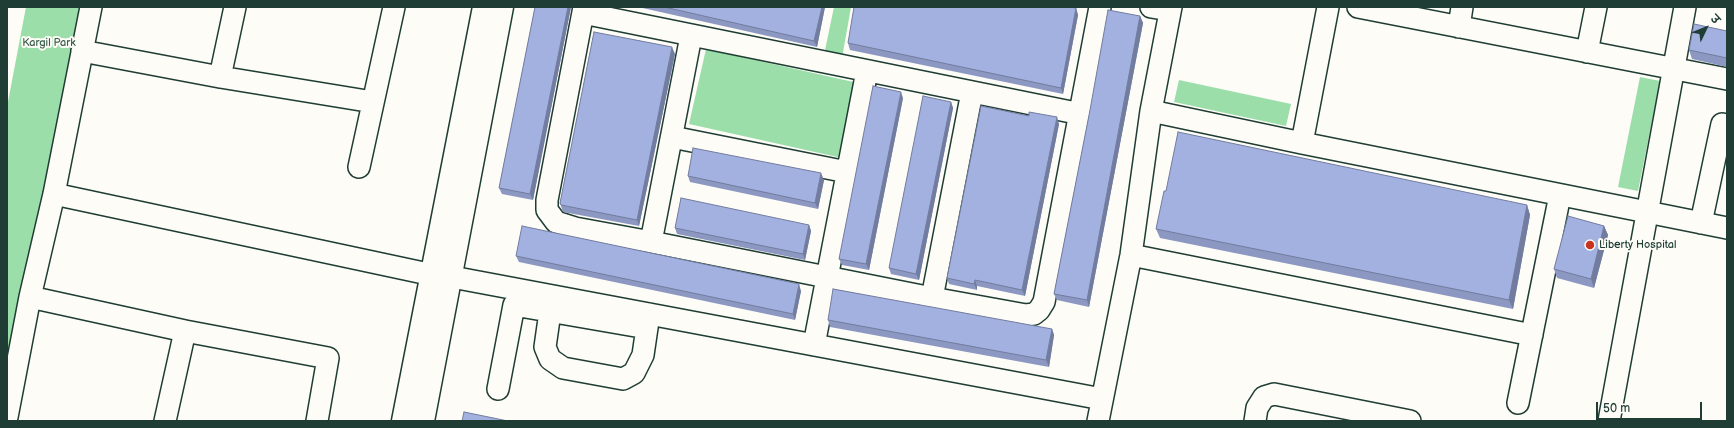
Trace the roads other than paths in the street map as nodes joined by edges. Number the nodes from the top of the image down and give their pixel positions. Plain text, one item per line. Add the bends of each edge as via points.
1 (91, 7) edge
2 (235, 7) edge
3 (394, 7) edge
4 (484, 7) edge
5 (502, 7) edge
6 (1100, 7) edge
7 (1328, 7) edge
8 (1358, 7) edge
9 (1596, 7) edge
10 (1685, 7) edge
11 (1164, 8) edge
12 (584, 10) edge
13 (1461, 17) edge
14 (691, 36) junction
15 (82, 51) junction
16 (1587, 52) junction
17 (1674, 69) junction
18 (867, 71) junction
19 (220, 77) junction
20 (1727, 79) edge
21 (972, 92) junction
22 (373, 102) junction
23 (1151, 111) junction
24 (1080, 114) junction
25 (1727, 125) edge
26 (672, 137) junction
27 (1302, 143) junction
28 (359, 166) dead end
29 (847, 172) junction
30 (54, 194) junction
31 (1560, 195) junction
32 (1648, 212) junction
33 (1701, 223) junction
34 (1727, 228) edge
35 (651, 242) junction
36 (1130, 255) junction
37 (442, 276) junction
38 (827, 277) junction
39 (30, 297) junction
40 (932, 298) junction
41 (550, 312) junction
42 (648, 321) junction
43 (185, 331) junction
44 (1532, 335) junction
45 (814, 345) junction
46 (498, 389) dead end
47 (1102, 399) junction
48 (1518, 403) dead end
49 (7, 417) edge
50 (166, 421) edge
51 (317, 421) edge
52 (403, 421) edge
53 (424, 421) edge
54 (1098, 421) edge
55 (1255, 421) edge
56 (1410, 421) edge
57 (1608, 421) edge

1 - 15 street
2 - 19 street
3 - 22 street
4 - 37 main road
5 - 37 main road
6 - 24 street
7 - 27 street
8 - 13 street
9 - 16 street
10 - 17 street
11 - 23 street
12 - 14 street
12 - 35 street via 547,210 556,222 575,228
13 - 16 street
14 - 18 street
14 - 26 street
15 - 19 street
15 - 30 street
16 - 17 street
17 - 20 street
17 - 32 street
18 - 21 street
18 - 29 street
19 - 22 street
21 - 24 street
21 - 40 street
22 - 28 street
23 - 27 street
23 - 36 street
24 - 40 street via 1044,302 1039,310 1026,315
25 - 33 street via 1722,124
26 - 29 street
26 - 35 street
27 - 31 street
29 - 38 street
30 - 37 street
30 - 39 street
31 - 32 street
31 - 44 street
32 - 33 street
32 - 57 street
33 - 34 street
35 - 38 street
36 - 44 street
36 - 47 street
37 - 42 street
37 - 52 main road
37 - 53 main road
38 - 40 street
38 - 45 street
39 - 43 street
39 - 49 street
41 - 42 street
41 - 42 street via 545,347 550,359 563,368 623,380 634,373 643,355
41 - 46 street via 514,305
42 - 45 street
43 - 50 street
43 - 51 street via 328,358
44 - 48 street
45 - 47 street
47 - 54 street
55 - 56 street via 1257,408 1264,397 1274,394

